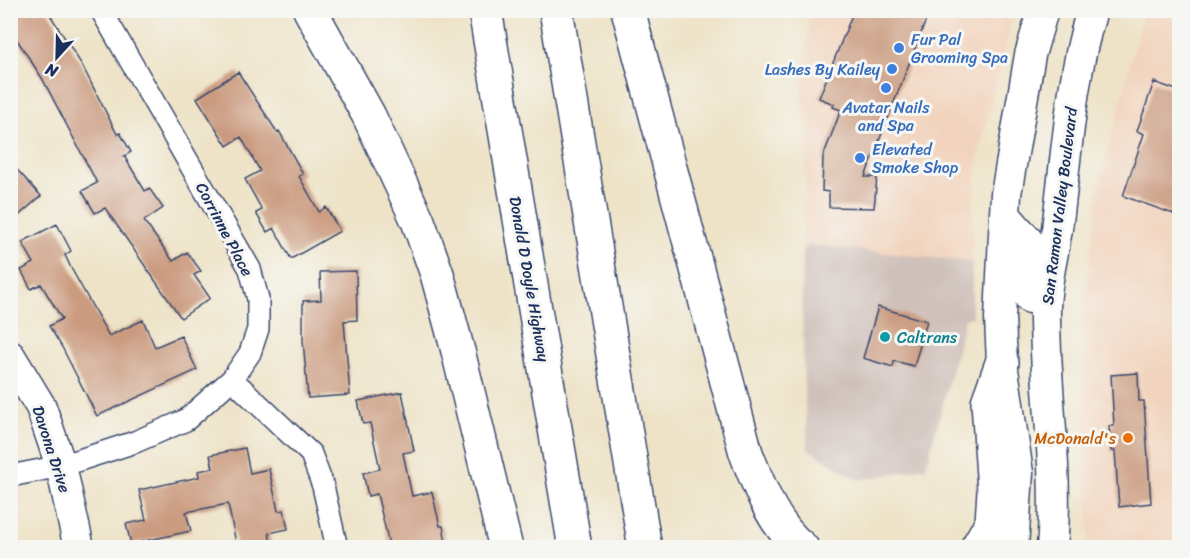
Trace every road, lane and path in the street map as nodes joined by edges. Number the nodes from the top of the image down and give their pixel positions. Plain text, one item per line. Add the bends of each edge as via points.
1 (101, 10) edge
2 (310, 10) edge
3 (485, 10) edge
4 (556, 10) edge
5 (628, 10) edge
6 (1043, 10) edge
7 (1092, 10) edge
8 (1005, 216) junction
9 (10, 356) edge
10 (1047, 360) junction
11 (1002, 363) junction
12 (232, 379) junction
13 (61, 466) junction
14 (10, 476) edge
15 (79, 548) edge
16 (337, 548) edge
17 (506, 548) edge
18 (575, 548) edge
19 (645, 548) edge
20 (802, 548) edge
21 (977, 548) edge
22 (1013, 548) edge
23 (1052, 548) edge

1 - 12 street, Corrinne Place via 250,269 258,299 258,329 250,353
2 - 17 highway via 369,116 418,221 458,351
3 - 18 highway, Donald D Doyle Highway
4 - 19 highway
5 - 20 highway via 746,453 763,496 791,539
6 - 8 main road via 1030,55
7 - 10 main road, San Ramon Valley Boulevard via 1075,82 1045,305
8 - 10 main road via 1028,241 1032,254 1028,334 1032,345
8 - 11 main road
9 - 13 main road, Davona Drive via 41,407
10 - 23 main road, San Ramon Valley Boulevard via 1053,470
11 - 21 highway via 988,402 994,491 992,522
11 - 22 main road via 1018,473
12 - 13 street, Corrinne Place via 186,420 135,442
12 - 16 street via 310,454 323,486
13 - 14 street, Corrinne Place
13 - 15 main road, Davona Drive

